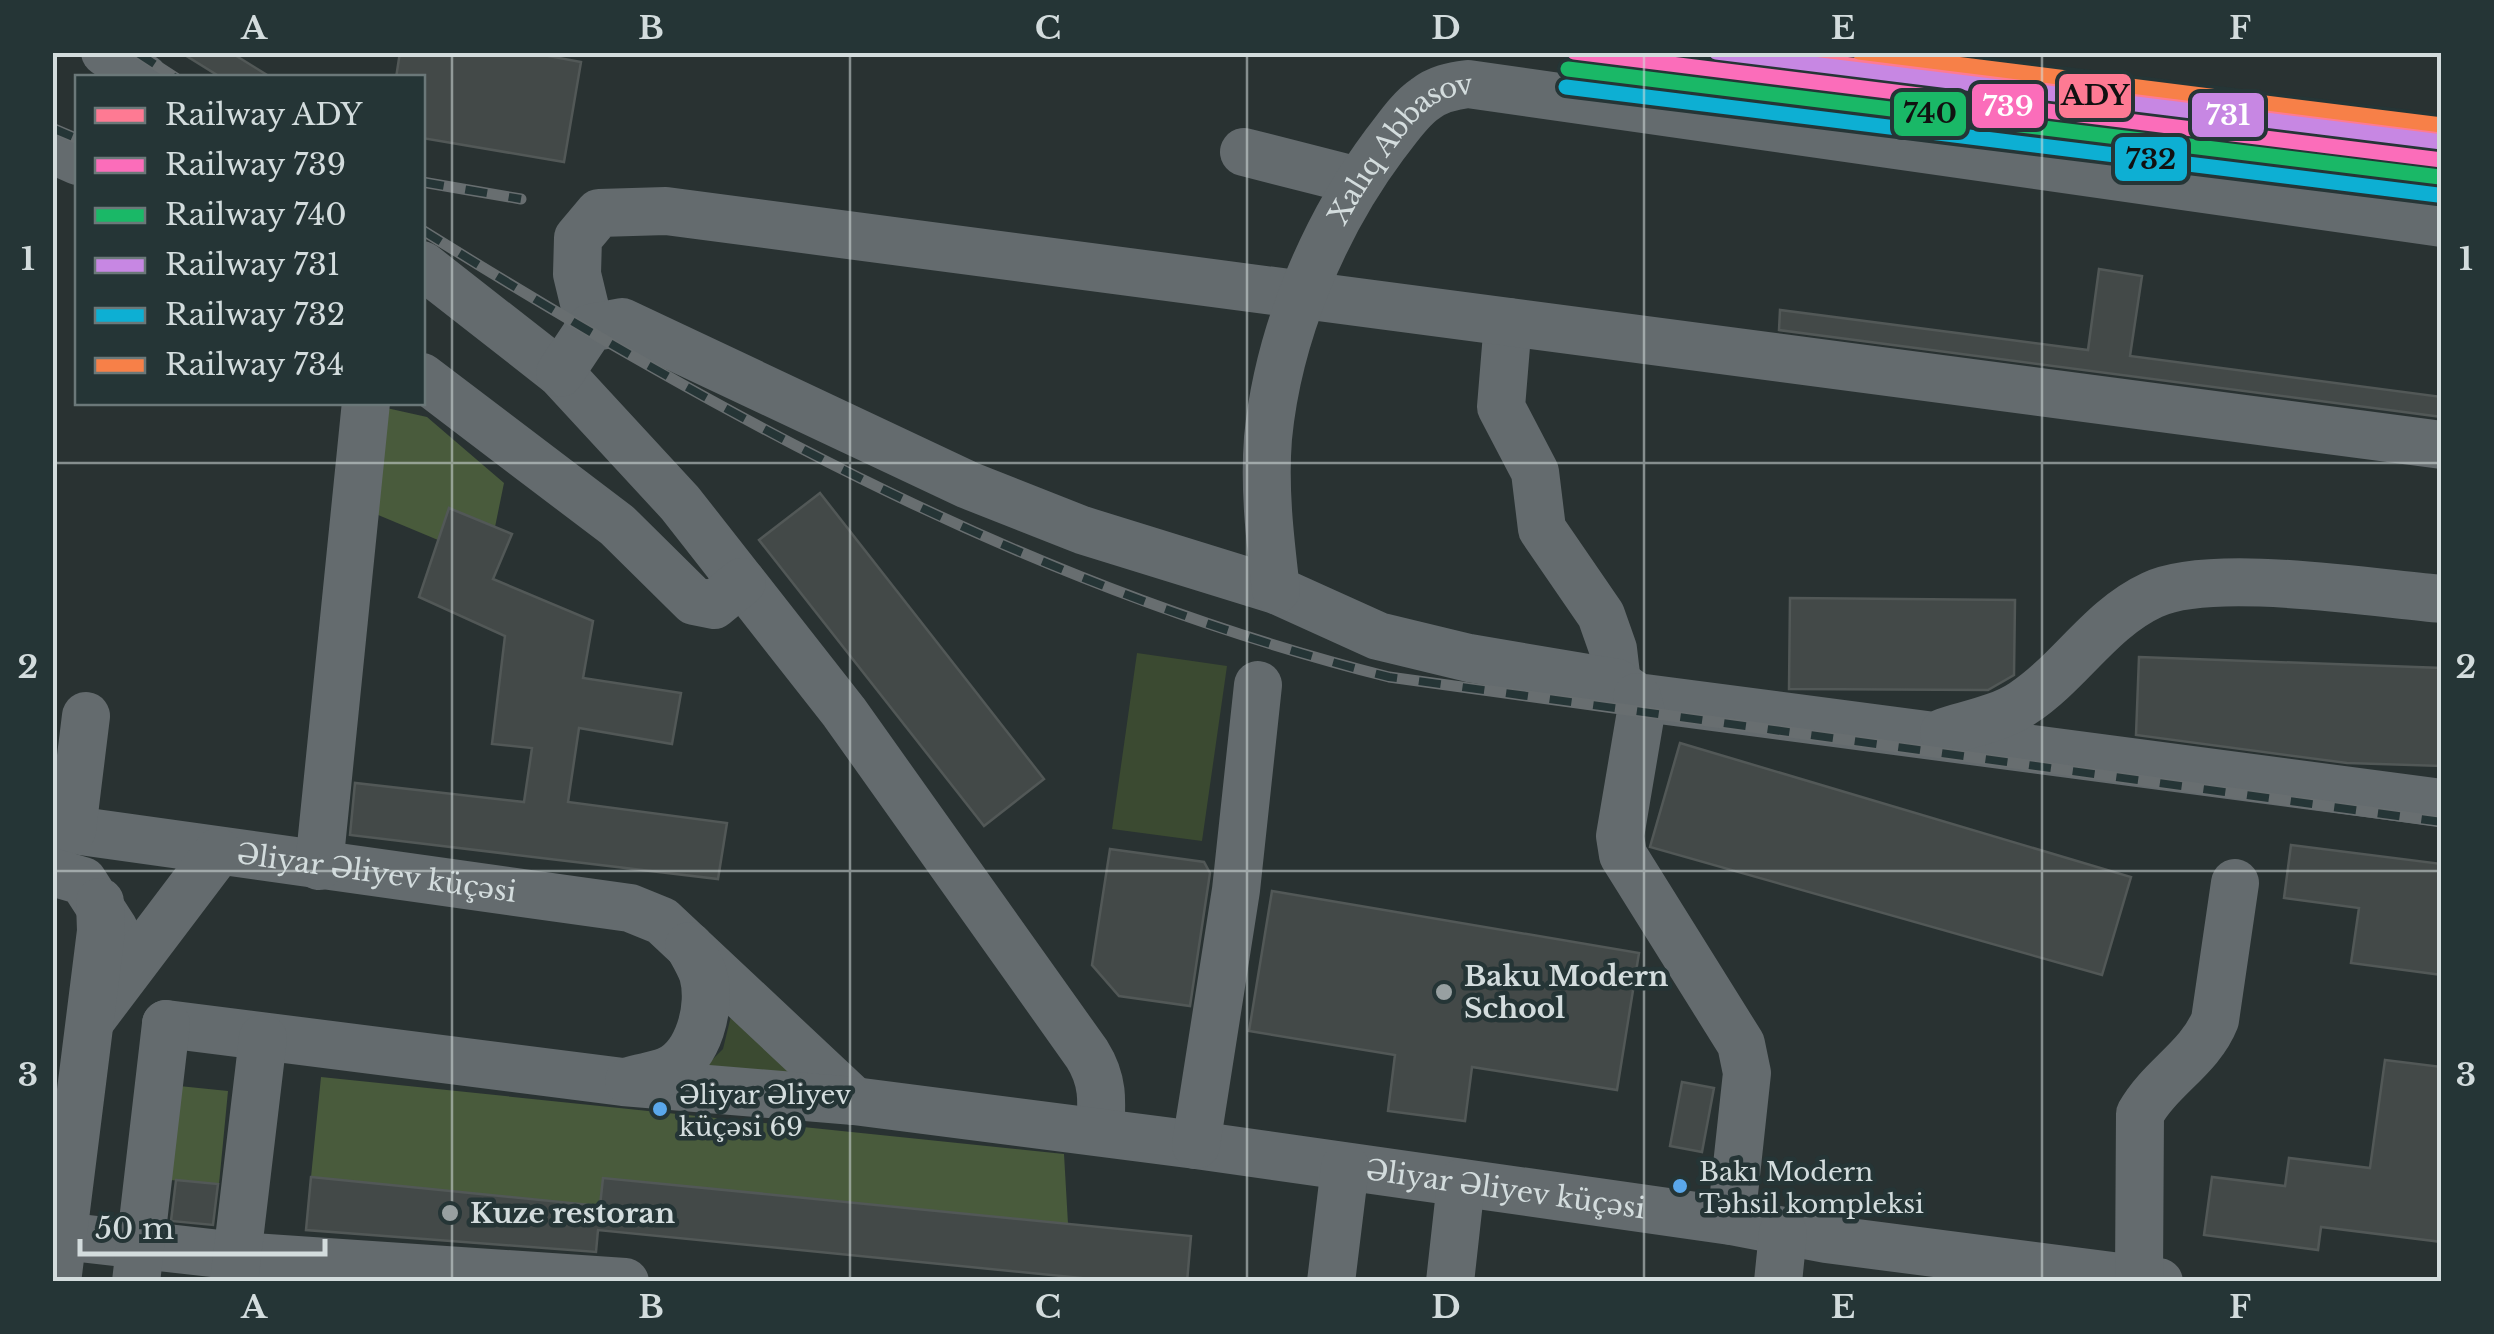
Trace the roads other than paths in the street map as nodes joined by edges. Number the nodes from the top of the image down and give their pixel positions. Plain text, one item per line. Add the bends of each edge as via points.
1 (105, 52) edge
2 (140, 75) edge
3 (1244, 152) dead end
4 (1358, 181) junction
5 (2442, 223) edge
6 (425, 267) edge
7 (1303, 295) junction
8 (1508, 322) junction
9 (590, 328) junction
10 (560, 373) junction
11 (425, 380) edge
12 (366, 405) edge
13 (2442, 445) edge
14 (742, 582) junction
15 (1276, 590) junction
16 (2442, 599) edge
17 (1258, 685) dead end
18 (1627, 690) junction
19 (86, 716) dead end
20 (1931, 736) junction
21 (2442, 803) edge
22 (62, 829) edge
23 (218, 852) junction
24 (319, 866) junction
25 (52, 872) edge
26 (2235, 883) dead end
27 (100, 902) junction
28 (689, 946) junction
29 (134, 964) junction
30 (91, 1020) junction
31 (166, 1024) junction
32 (264, 1038) junction
33 (622, 1082) junction
34 (854, 1101) junction
35 (1100, 1132) junction
36 (1196, 1145) junction
37 (1345, 1167) junction
38 (1461, 1183) junction
39 (1732, 1221) junction
40 (1783, 1232) junction
41 (60, 1259) edge
42 (139, 1263) edge
43 (236, 1269) edge
44 (410, 1275) edge
45 (478, 1276) edge
46 (2149, 1280) edge
47 (625, 1282) edge
48 (1331, 1282) edge
49 (1450, 1282) edge
50 (1778, 1282) edge

1 - 2 street
3 - 4 street
4 - 5 street, Xalıq Abbasov via 1424,99 1468,84
4 - 7 street, Xalıq Abbasov
6 - 10 street
7 - 8 street
7 - 9 street via 624,210 599,213 578,238 577,274
7 - 15 street, Xalıq Abbasov via 1280,366 1268,435
8 - 13 street
8 - 18 street via 1501,407 1535,472 1542,529 1601,615
9 - 10 street
9 - 15 street via 622,322 968,484 1082,530
10 - 14 street via 680,502
11 - 14 street via 617,525 694,601 714,606
12 - 24 street
14 - 35 street via 855,727 1087,1054 1103,1095
15 - 18 street via 1378,636
16 - 20 street via 2209,581 2153,594 2111,621 2021,706
17 - 36 street via 1236,890
18 - 20 street
18 - 39 street via 1641,712 1620,836 1623,855 1741,1044 1747,1073
19 - 22 street
20 - 21 street
22 - 23 street, Əliyar Əliyev küçəsi
23 - 24 street, Əliyar Əliyev küçəsi
23 - 29 street
24 - 28 street, Əliyar Əliyev küçəsi via 630,908 662,921
25 - 27 street via 83,881
26 - 46 street via 2207,1040 2152,1091 2140,1114
27 - 29 street
27 - 30 street
28 - 33 street via 704,992 692,1051 670,1070
28 - 34 street, Əliyar Əliyev küçəsi
29 - 30 street
29 - 31 street
30 - 41 street
31 - 32 street, Əliyar Əliyev küçəsi
31 - 42 street
32 - 33 street, Əliyar Əliyev küçəsi
32 - 43 street
33 - 34 street, Əliyar Əliyev küçəsi
34 - 35 street, Əliyar Əliyev küçəsi
35 - 36 street, Əliyar Əliyev küçəsi
36 - 37 street, Əliyar Əliyev küçəsi
37 - 38 street, Əliyar Əliyev küçəsi
37 - 48 street
38 - 39 street, Əliyar Əliyev küçəsi
38 - 49 street
39 - 40 street, Əliyar Əliyev küçəsi
40 - 46 street, Əliyar Əliyev küçəsi
40 - 50 street
41 - 42 street
42 - 43 street
43 - 44 street
44 - 45 street
45 - 47 street

